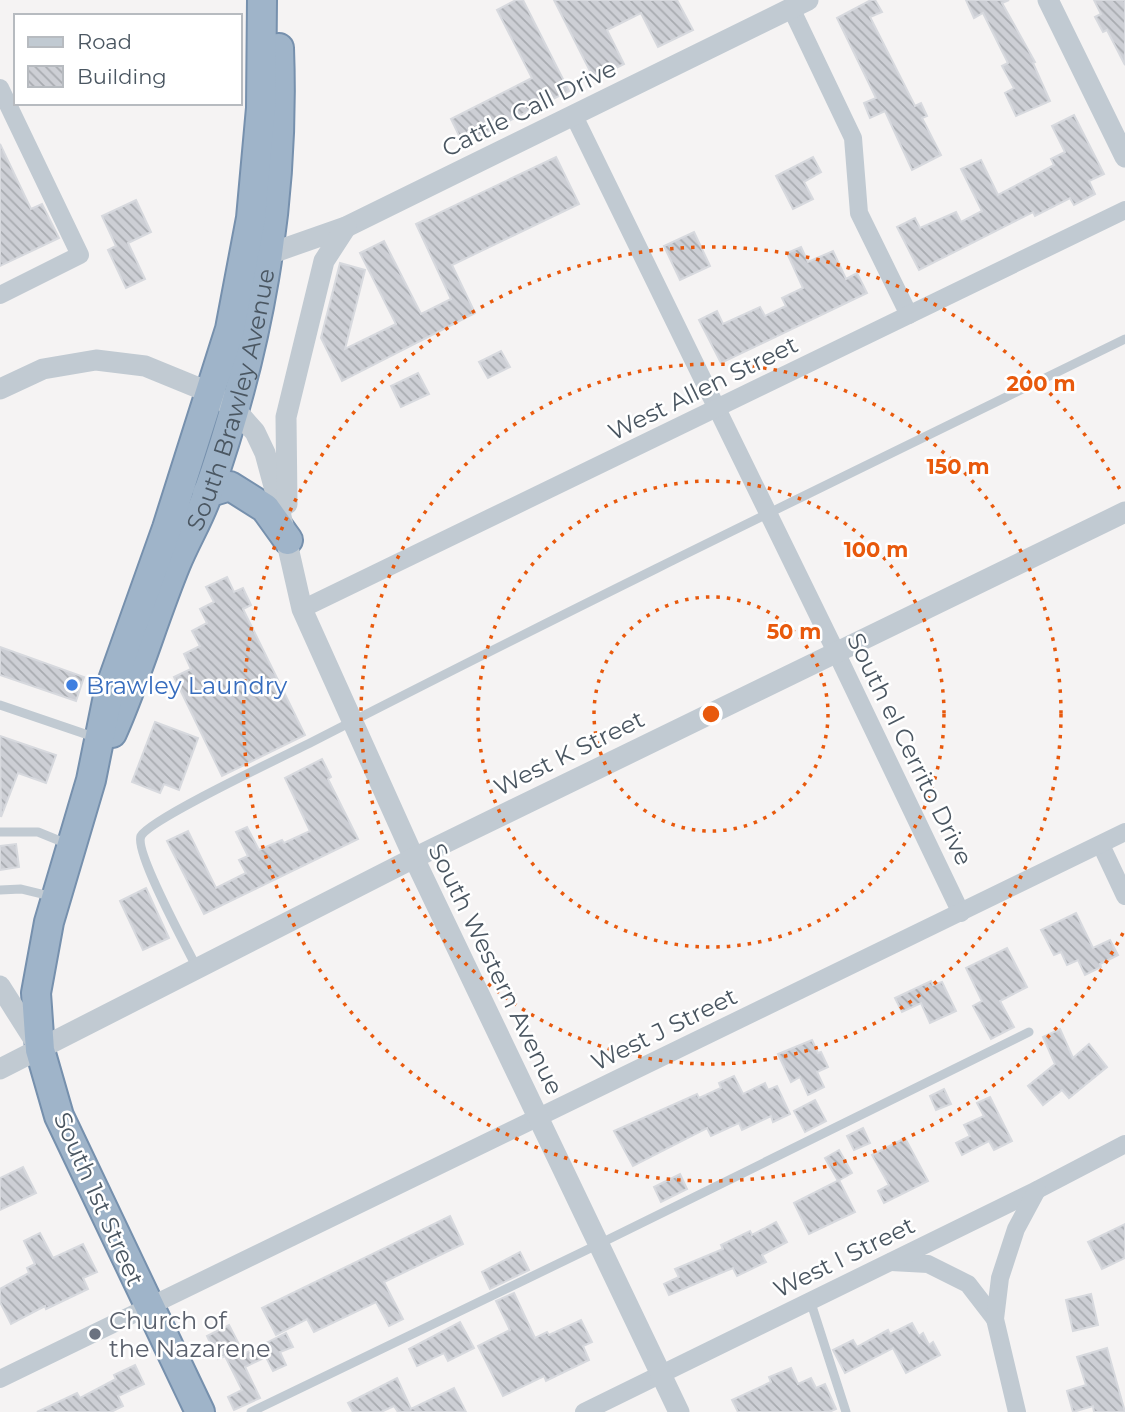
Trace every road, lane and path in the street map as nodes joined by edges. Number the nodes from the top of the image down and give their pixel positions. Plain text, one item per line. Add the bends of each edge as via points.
1 (262, 0) edge
2 (278, 0) edge
3 (1048, 0) edge
4 (799, 4) edge
5 (0, 88) edge
6 (574, 116) junction
7 (1125, 158) edge
8 (1125, 210) edge
9 (346, 227) junction
10 (269, 254) junction
11 (0, 295) edge
12 (909, 315) junction
13 (1125, 339) edge
14 (0, 389) edge
15 (211, 393) junction
16 (234, 408) junction
17 (717, 408) junction
18 (207, 493) junction
19 (1125, 512) edge
20 (768, 513) junction
21 (288, 540) junction
22 (302, 609) junction
23 (836, 652) junction
24 (0, 705) edge
25 (352, 721) junction
26 (99, 738) junction
27 (91, 780) junction
28 (0, 832) edge
29 (1125, 832) edge
30 (71, 845) junction
31 (1101, 845) junction
32 (414, 858) junction
33 (0, 890) edge
34 (1125, 896) edge
35 (56, 898) junction
36 (961, 913) junction
37 (197, 969) junction
38 (0, 986) edge
39 (1029, 1032) dead end
40 (40, 1050) junction
41 (0, 1069) edge
42 (538, 1118) junction
43 (1125, 1144) edge
44 (1037, 1190) junction
45 (598, 1244) junction
46 (889, 1262) junction
47 (810, 1300) junction
48 (149, 1307) junction
49 (995, 1319) junction
50 (661, 1375) junction
51 (0, 1379) edge
52 (200, 1412) edge
53 (251, 1412) edge
54 (584, 1412) edge
55 (679, 1412) edge
56 (846, 1412) edge
57 (1017, 1412) edge

1 - 15 highway, South Brawley Avenue via 261,108 251,218 230,328
2 - 10 highway, South Brawley Avenue via 281,104
3 - 7 street
4 - 6 street, Cattle Call Drive
4 - 12 street via 853,138 859,213
5 - 11 street via 79,255
6 - 9 street, Cattle Call Drive
6 - 17 street, South el Cerrito Drive
8 - 12 street, West Allen Street
9 - 10 street, Cattle Call Drive
9 - 21 street, South Western Avenue via 324,261 286,417
10 - 16 highway, South Brawley Avenue via 255,334
12 - 17 street, West Allen Street
13 - 20 lane
14 - 15 street, South Western Avenue via 43,369 96,360 145,366
15 - 16 street, South Western Avenue
15 - 26 highway, South Brawley Avenue via 109,691
16 - 18 highway, South Brawley Avenue
16 - 21 street, South Western Avenue via 255,432 265,453
17 - 20 street, South el Cerrito Drive
17 - 22 street, West Allen Street
18 - 21 highway via 230,486 265,508
18 - 27 highway, South Brawley Avenue via 131,691
19 - 23 street, West K Street
20 - 23 street, South el Cerrito Drive
20 - 25 lane
21 - 22 street, South Western Avenue
22 - 25 street, South Western Avenue
23 - 32 street, West K Street
23 - 36 street, South el Cerrito Drive
24 - 26 lane
25 - 32 street, South Western Avenue
25 - 37 lane via 142,833 139,842 146,864
26 - 27 highway, South Brawley Avenue
27 - 30 highway, South Brawley Avenue
28 - 30 lane via 38,832
29 - 31 street, West J Street
30 - 35 highway, South Brawley Avenue
31 - 34 street
31 - 36 street, West J Street
32 - 37 street, West K Street
32 - 42 street, South Western Avenue
33 - 35 lane via 21,889
35 - 40 highway, South Brawley Avenue via 36,993
36 - 42 street, West J Street
37 - 40 street, West K Street
38 - 40 street, South 1st Street
39 - 45 lane
40 - 41 street, West K Street
40 - 48 highway, South 1st Street via 59,1116
42 - 45 street, South Western Avenue
42 - 48 street, West J Street
43 - 44 street, West I Street
44 - 46 street, West I Street
44 - 49 street via 1016,1229
45 - 50 street, South Western Avenue
45 - 53 lane
46 - 47 street, West I Street
46 - 49 street via 928,1264 968,1284
47 - 50 street, West I Street
47 - 56 lane
48 - 51 street, West J Street
48 - 52 highway, South 1st Street
49 - 57 street
50 - 54 street, West I Street
50 - 55 street, South Western Avenue

